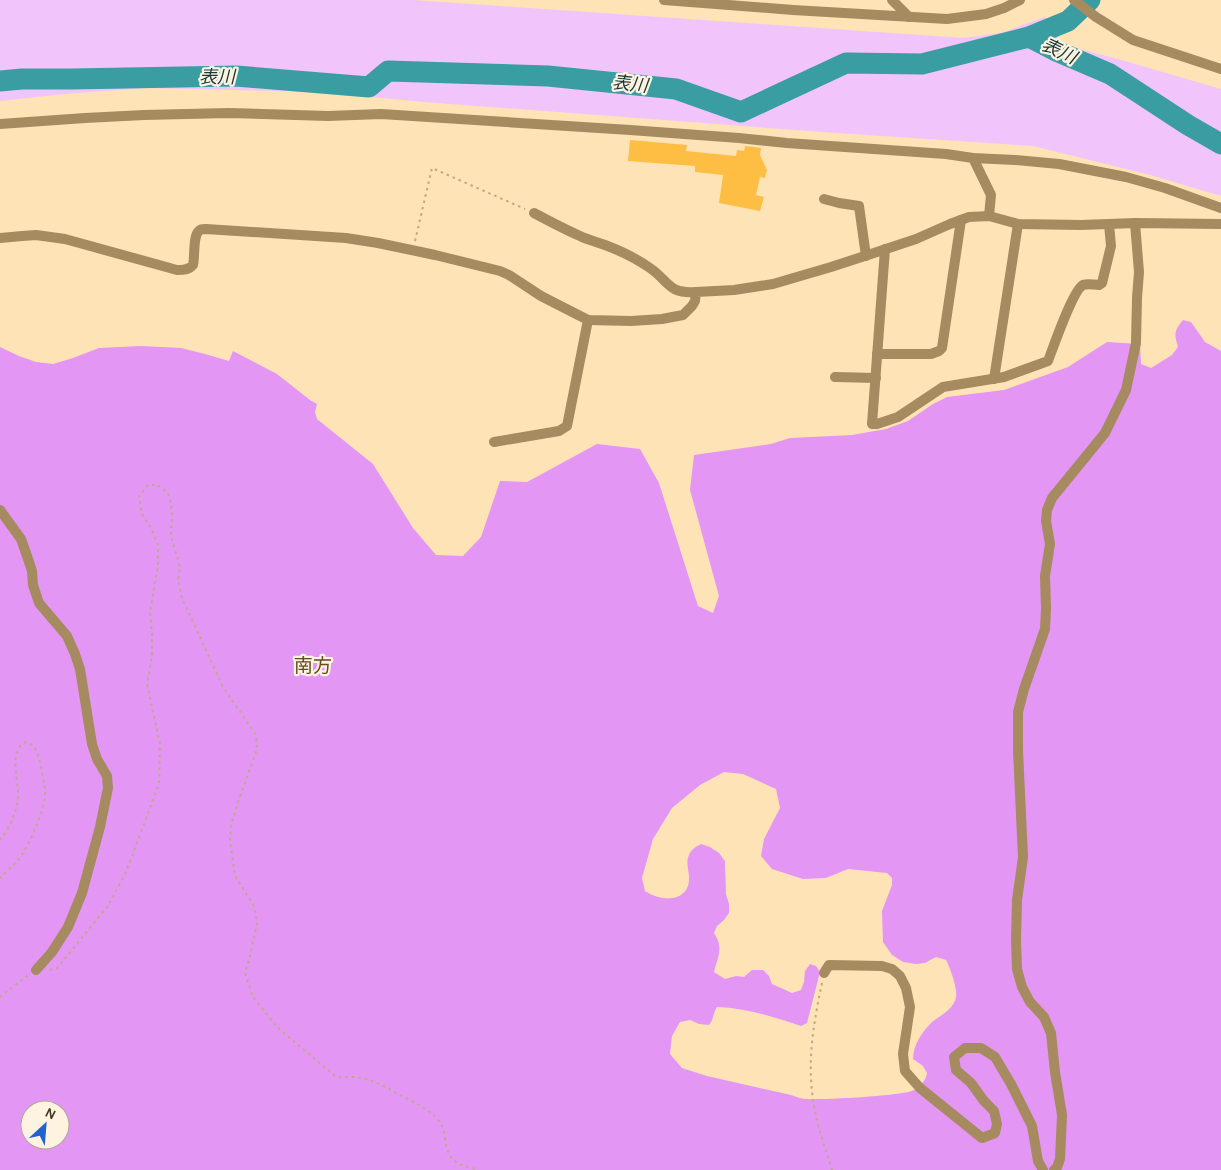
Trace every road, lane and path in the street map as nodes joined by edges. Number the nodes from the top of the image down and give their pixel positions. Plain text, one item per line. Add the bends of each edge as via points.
1 (664, 0) edge
2 (892, 0) edge
3 (1020, 0) edge
4 (1074, 0) edge
5 (909, 17) junction
6 (1221, 69) edge
7 (0, 124) edge
8 (973, 158) junction
9 (824, 199) dead end
10 (1221, 208) edge
11 (534, 213) joint
12 (989, 216) junction
13 (961, 220) junction
14 (1135, 223) junction
15 (1018, 224) junction
16 (1110, 224) junction
17 (1221, 224) edge
18 (0, 238) edge
19 (885, 249) junction
20 (412, 250) junction
21 (866, 256) junction
22 (696, 292) junction
23 (588, 320) junction
24 (877, 354) junction
25 (835, 377) dead end
26 (876, 378) junction
27 (994, 379) junction
28 (494, 442) dead end
29 (0, 510) edge
30 (0, 840) edge
31 (0, 878) edge
32 (36, 970) junction
33 (824, 974) joint
34 (0, 996) edge
35 (479, 1170) edge
36 (832, 1170) edge
37 (1043, 1170) edge
38 (1054, 1170) edge

1 - 5 street
2 - 5 street
3 - 5 street via 971,17
4 - 6 street via 1133,40
7 - 8 street via 229,113 380,114 739,138
8 - 10 street via 1059,164 1126,177
8 - 12 street via 991,195
9 - 21 street via 859,206
11 - 20 path via 432,168
11 - 22 street via 633,258 660,275 675,290
12 - 13 street
12 - 15 street
13 - 19 street
13 - 24 street via 942,348 931,354
14 - 16 street
14 - 17 street
14 - 38 street via 1138,272 1136,343 1126,390 1105,433 1052,498 1047,510 1050,544 1044,576 1045,629 1018,712 1023,857 1017,900 1017,969 1022,987 1044,1017 1051,1033 1062,1115 1060,1158
15 - 16 street
15 - 27 street
16 - 27 street via 1111,246 1102,283 1086,284 1080,288 1062,322 1048,360
18 - 20 street via 48,236 65,239 177,270 193,265 197,233 206,229 346,238
19 - 21 street
19 - 24 street
20 - 23 street via 500,271
21 - 22 street via 773,284
22 - 23 street via 695,301 683,315 662,320
23 - 28 street via 567,426 559,431
24 - 26 street
25 - 26 street
26 - 27 street via 872,424 898,417 943,387
29 - 32 street via 21,540 39,603 66,636 75,654 92,744 107,776 108,788 82,893 68,927
30 - 31 path via 11,822 18,797 17,749 21,744 31,743 38,755 45,793 43,808 20,858
32 - 34 path
32 - 35 path via 46,972 57,968 108,906 126,872 159,784 160,744 147,684 152,656 150,612 158,545 142,514 139,496 148,485 158,484 168,492 171,503 171,536 180,567 178,581 182,598 223,687 256,735 257,748 231,825 230,842 235,876 254,906 256,924 245,973 253,997 277,1027 335,1076 360,1077 417,1102 440,1122 452,1160
33 - 36 path via 811,1045 810,1073 813,1100
33 - 37 street via 829,965 882,966 900,976 910,1007 903,1054 905,1071 920,1088 982,1138 995,1133 994,1111 972,1083 956,1070 954,1057 965,1048 980,1048 995,1057 1032,1126 1038,1161

